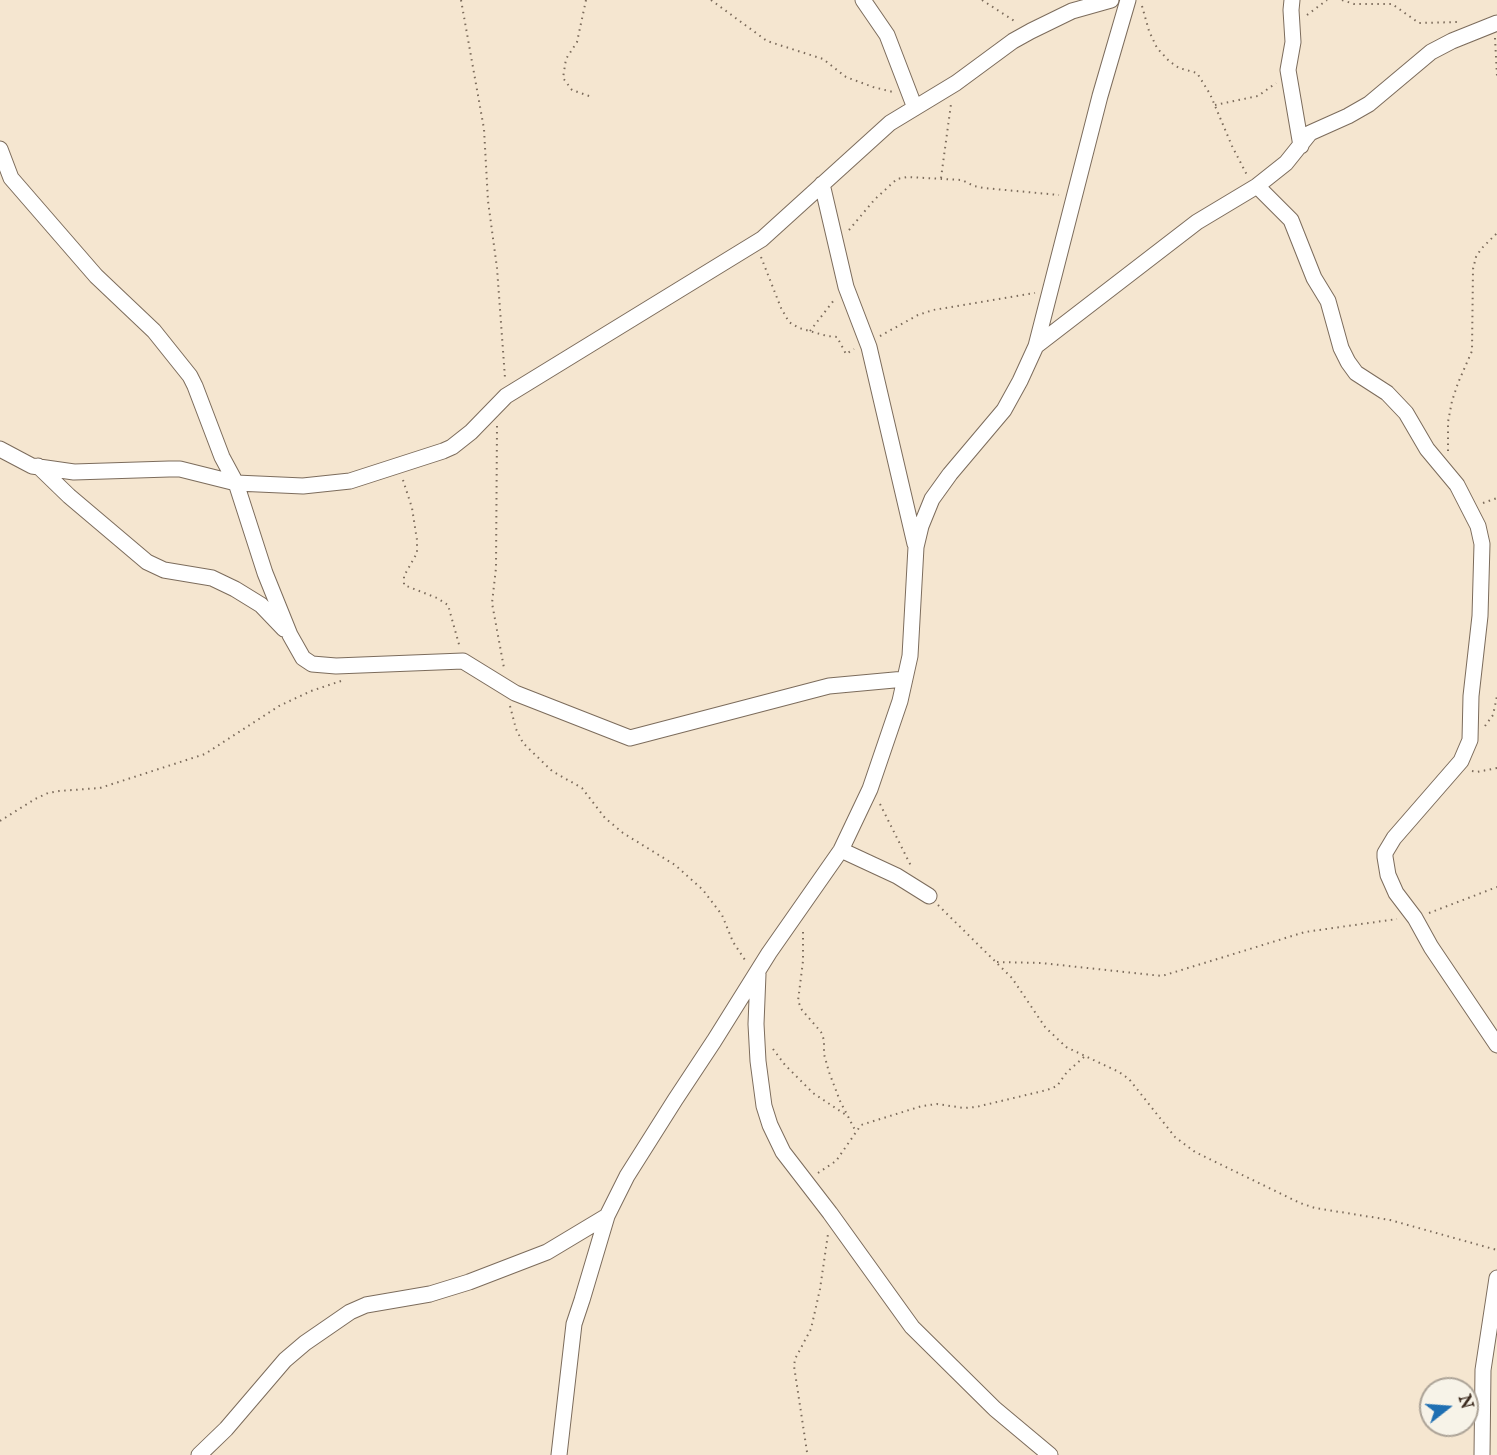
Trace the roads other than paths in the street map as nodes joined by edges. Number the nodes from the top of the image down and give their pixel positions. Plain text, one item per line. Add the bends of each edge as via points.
1 (863, 0) edge
2 (1111, 0) edge
3 (1128, 0) edge
4 (1292, 0) edge
5 (1496, 23) edge
6 (913, 102) junction
7 (1301, 146) junction
8 (0, 149) edge
9 (822, 184) junction
10 (1257, 186) junction
11 (1036, 346) junction
12 (0, 449) edge
13 (38, 466) junction
14 (236, 483) junction
15 (916, 547) junction
16 (290, 635) junction
17 (905, 679) junction
18 (841, 850) junction
19 (928, 896) road end
20 (758, 973) junction
21 (1497, 1045) edge
22 (607, 1216) junction
23 (1497, 1278) edge
24 (199, 1455) edge
25 (559, 1455) edge
26 (1050, 1455) edge
27 (1482, 1455) edge

1 - 6 street via 887,35
2 - 6 street via 1072,11 1031,31 952,86
3 - 11 street
4 - 7 street via 1293,42 1288,74
5 - 7 street via 1431,52 1369,104 1310,133
6 - 9 street
7 - 10 street
8 - 14 street via 11,178 96,276 154,331 180,363 195,386
9 - 14 street via 755,243 501,401 452,447 350,482 303,486
9 - 15 street via 846,287 867,343
10 - 11 street via 1197,222
10 - 21 street via 1291,220 1328,301 1348,362 1406,413 1427,449 1453,480 1478,526 1482,544 1480,621 1470,740 1461,760 1385,852 1388,875 1396,892
11 - 15 street via 1004,410 932,499
12 - 13 street
13 - 14 street via 74,472 180,469
13 - 16 street via 147,562 164,570 212,578 235,589 261,604
14 - 16 street
15 - 17 street
16 - 17 street via 303,658 312,664 463,661 508,689 630,738 829,686
17 - 18 street via 870,789
18 - 19 street via 897,876
18 - 20 street
20 - 22 street via 627,1176
20 - 26 street via 757,1042 764,1106 783,1152 912,1327 995,1409
22 - 24 street via 547,1252 446,1290 375,1303 350,1312 285,1360
22 - 25 street via 573,1324
23 - 27 street via 1483,1370

